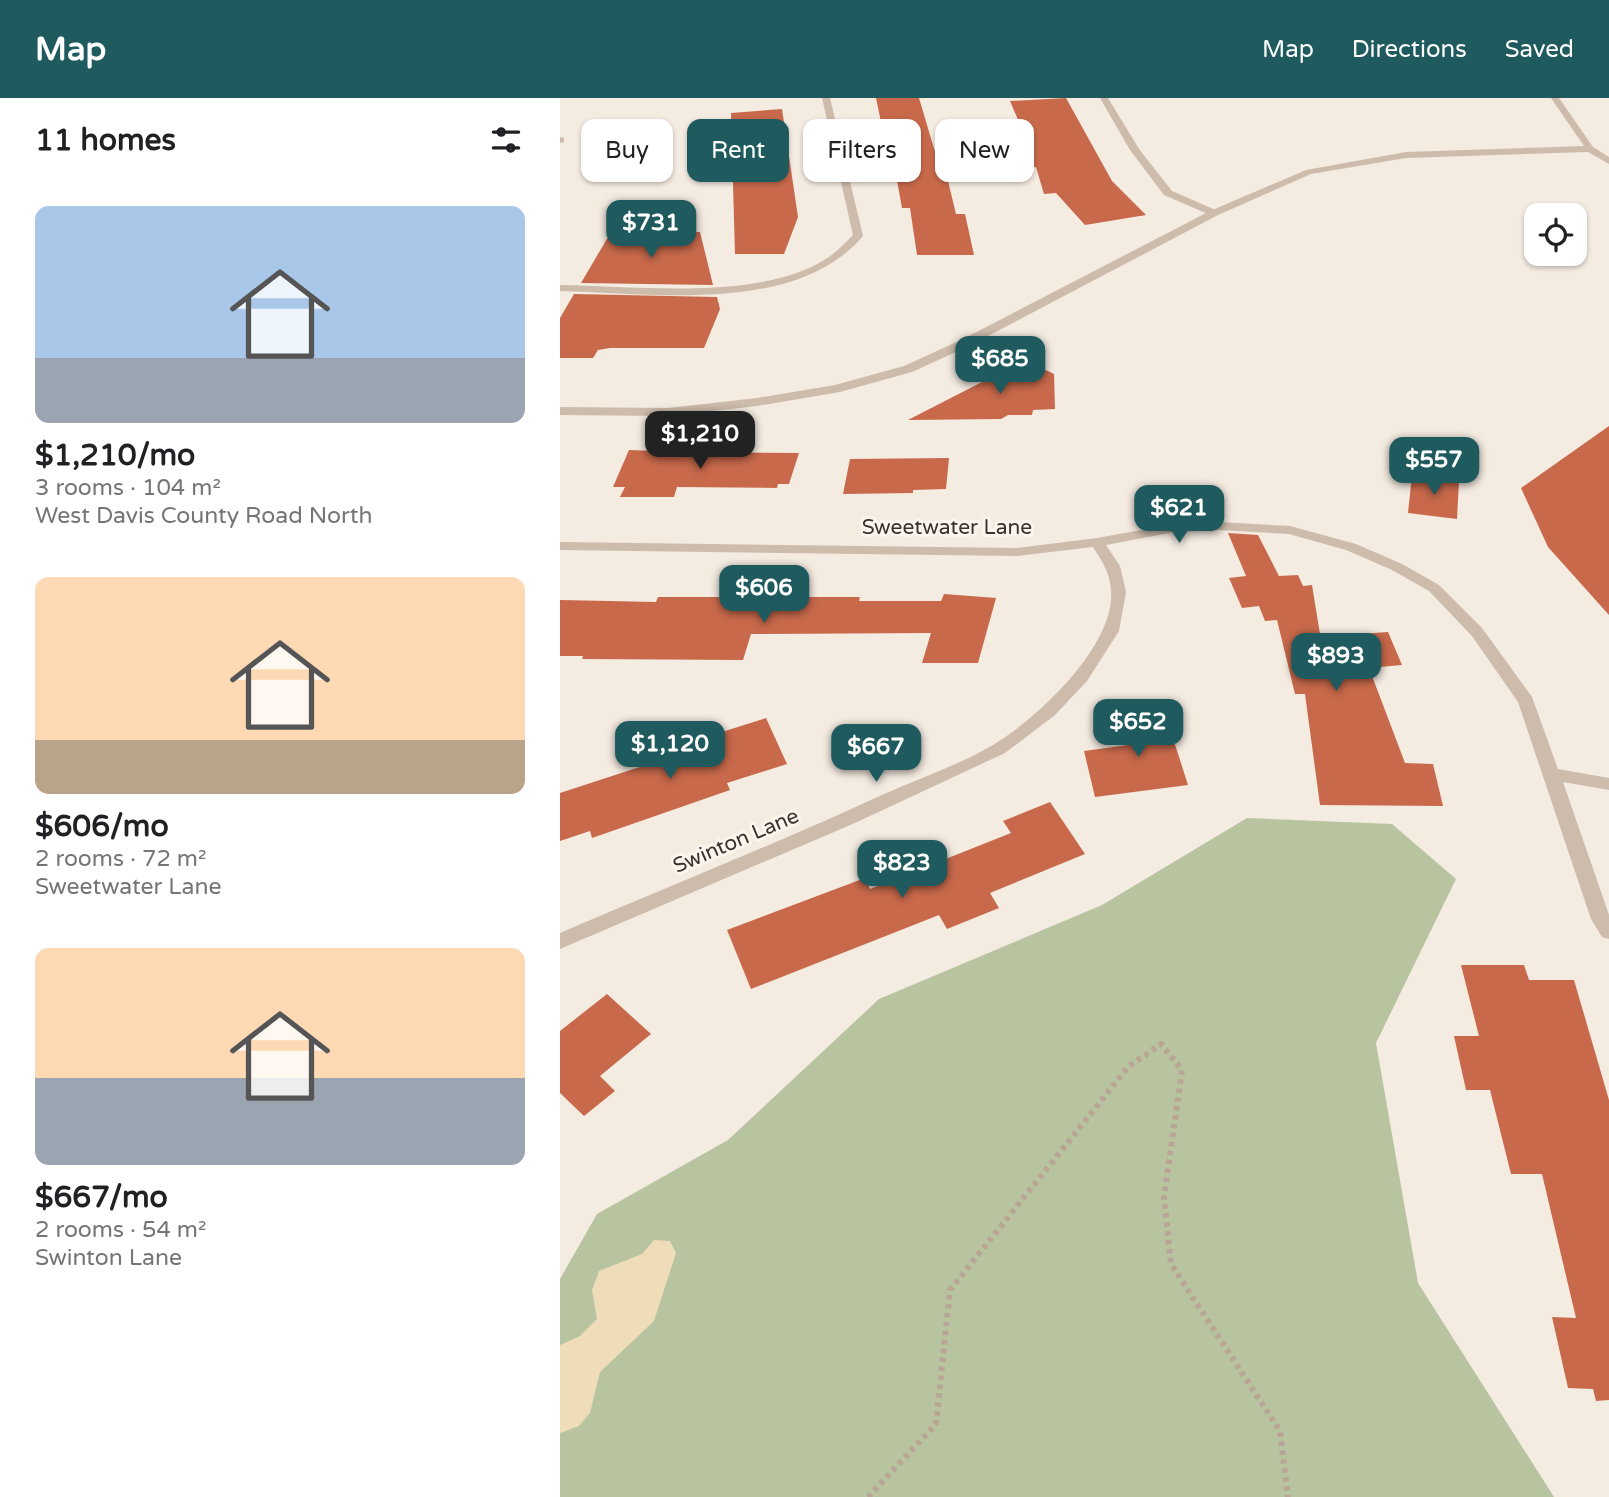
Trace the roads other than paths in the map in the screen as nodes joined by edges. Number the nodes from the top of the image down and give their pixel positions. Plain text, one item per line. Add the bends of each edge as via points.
1 (826, 98) edge
2 (1104, 98) edge
3 (1555, 98) edge
4 (1590, 149) junction
5 (1609, 161) edge
6 (1214, 213) junction
7 (560, 288) edge
8 (560, 411) edge
9 (1097, 542) junction
10 (560, 546) edge
11 (1552, 774) junction
12 (1609, 784) edge
13 (1609, 931) edge
14 (560, 941) edge

1 - 7 street via 858,236 826,264 776,283 706,289
2 - 6 street via 1168,193
3 - 4 street
4 - 5 street
4 - 6 street via 1406,155 1309,172
6 - 8 street via 908,369 836,389 668,412
9 - 10 street, Sweetwater Lane via 1017,552
9 - 11 street, Sweetwater Lane via 1175,528 1290,530 1351,547 1397,567 1434,588 1477,632 1526,701
9 - 14 street, Swinton Lane via 1113,566 1119,592 1111,631 1081,677 1049,711 999,749
11 - 12 street
11 - 13 street, Sweetwater Lane

